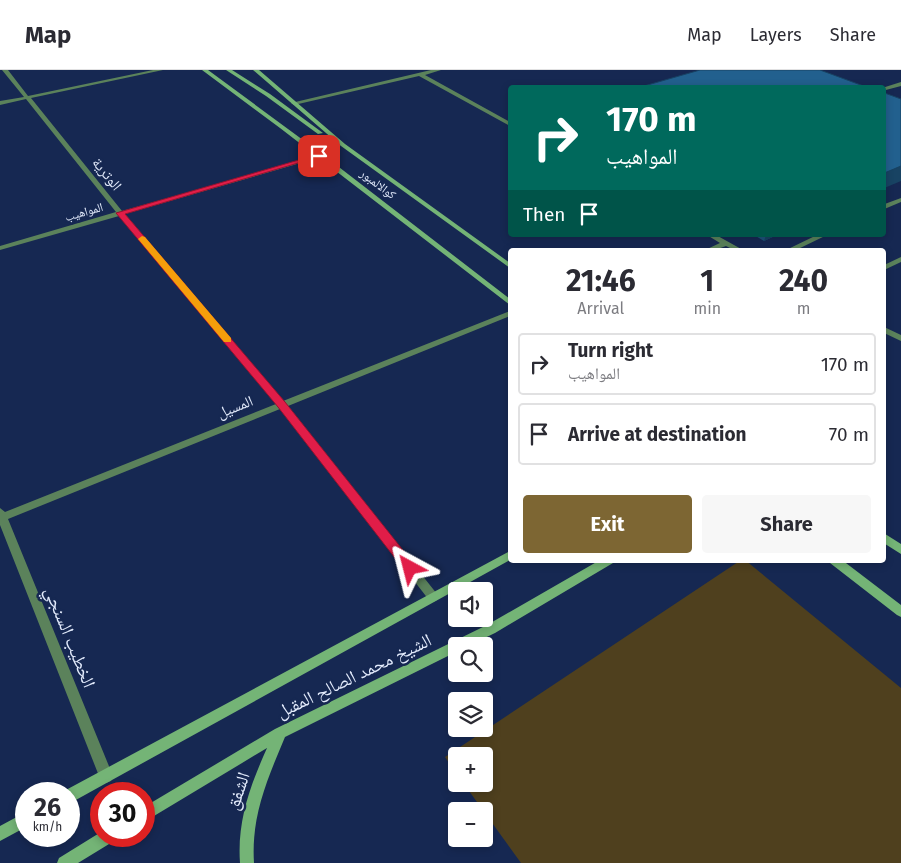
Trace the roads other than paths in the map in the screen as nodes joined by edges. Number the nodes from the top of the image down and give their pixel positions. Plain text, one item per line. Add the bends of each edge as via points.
1 (5, 70) edge
2 (160, 70) edge
3 (205, 70) edge
4 (256, 70) edge
5 (438, 70) edge
6 (230, 71) edge
7 (420, 74) junction
8 (240, 84) dead end
9 (901, 84) edge
10 (886, 89) edge
11 (246, 91) dead end
12 (28, 98) junction
13 (294, 103) junction
14 (0, 104) edge
15 (275, 120) junction
16 (508, 123) edge
17 (343, 145) junction
18 (319, 156) junction
19 (901, 200) edge
20 (886, 206) edge
21 (120, 213) junction
22 (715, 237) edge
23 (819, 237) edge
24 (726, 243) junction
25 (0, 248) edge
26 (714, 248) edge
27 (735, 248) edge
28 (794, 248) edge
29 (901, 259) edge
30 (508, 265) edge
31 (886, 267) edge
32 (508, 301) edge
33 (508, 314) edge
34 (886, 330) edge
35 (901, 338) edge
36 (282, 405) junction
37 (1, 515) edge
38 (886, 539) edge
39 (901, 550) edge
40 (508, 556) edge
41 (604, 563) edge
42 (838, 563) edge
43 (433, 597) junction
44 (901, 612) edge
45 (280, 733) junction
46 (106, 776) junction
47 (80, 790) edge
48 (155, 808) edge
49 (15, 826) edge
50 (0, 834) edge
51 (91, 847) edge
52 (64, 863) edge
53 (247, 863) edge

1 - 12 street, الوترية
2 - 12 street
3 - 15 street, كوالالمبور
4 - 13 street, كوالالمبور
5 - 7 street
6 - 8 street
6 - 17 street via 314,130
7 - 13 street
7 - 16 street
9 - 10 street
11 - 15 street
12 - 14 street
12 - 21 street, الوترية
13 - 17 street, كوالالمبور
15 - 18 street, كوالالمبور
17 - 30 street, كوالالمبور
18 - 21 street, المواهيب
18 - 32 street, كوالالمبور
19 - 20 street
21 - 25 street, المواهيب
21 - 36 street, الوترية
22 - 24 street
23 - 28 street
24 - 26 street
24 - 27 street
29 - 31 street
33 - 36 street, المسيل
34 - 35 street
36 - 37 street, المسيل
36 - 43 street, الوترية
37 - 46 street, الخطيب السنجي
38 - 39 street
40 - 43 street, الشيخ محمد الصالح المقبل
41 - 45 street, الشيخ محمد الصالح المقبل via 491,629
42 - 44 street
43 - 46 street, الشيخ محمد الصالح المقبل
45 - 48 street, الشيخ محمد الصالح المقبل
45 - 53 street, الشفق via 249,812 245,834
46 - 47 street, الشيخ محمد الصالح المقبل
49 - 50 street
51 - 52 street

